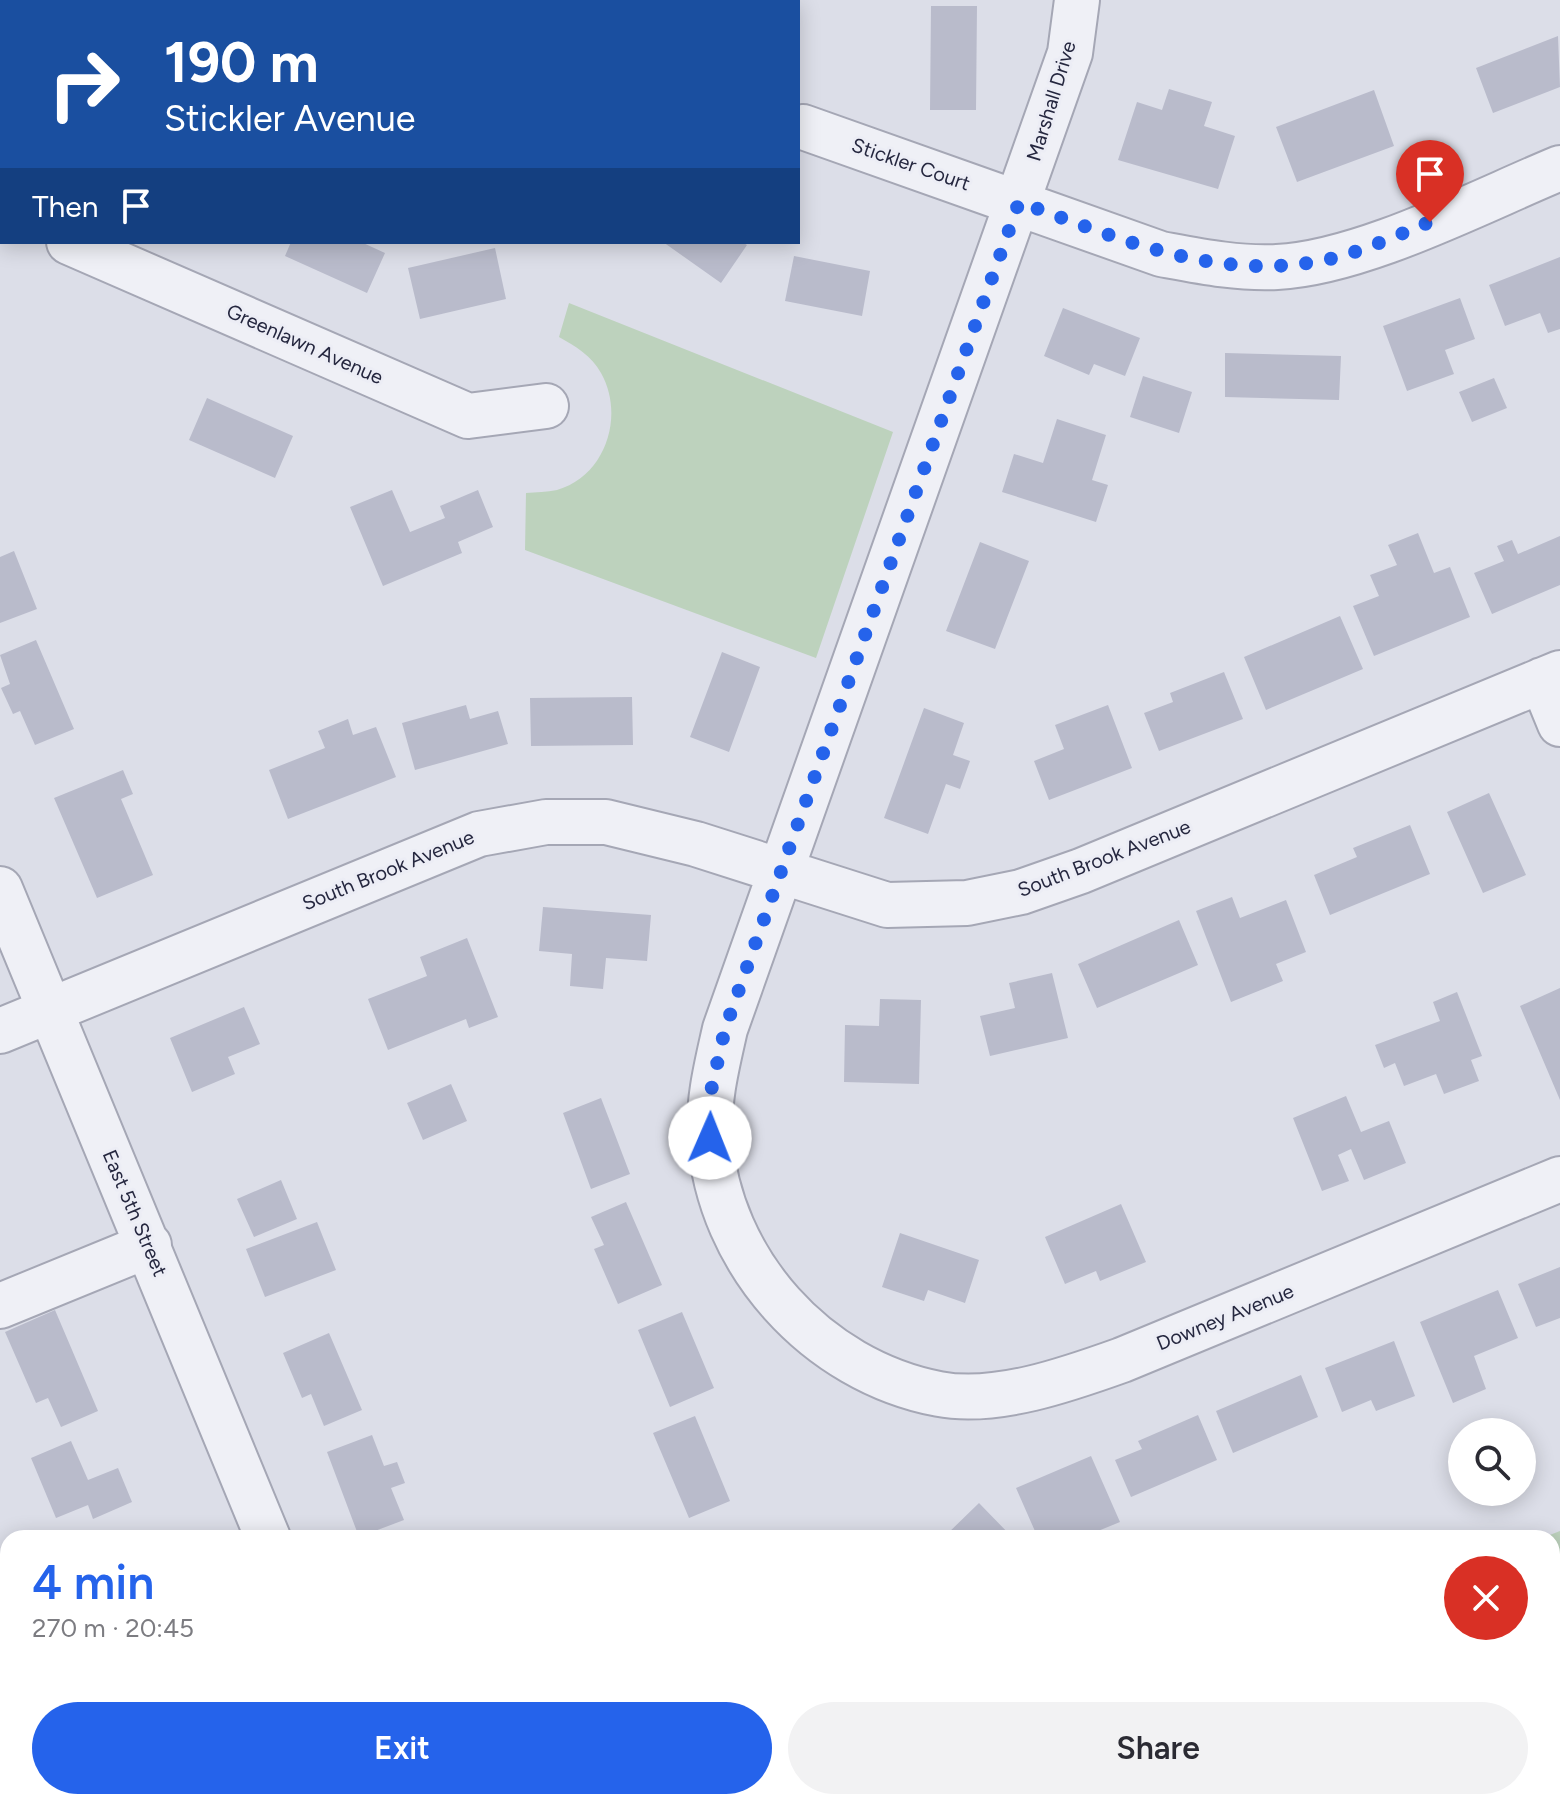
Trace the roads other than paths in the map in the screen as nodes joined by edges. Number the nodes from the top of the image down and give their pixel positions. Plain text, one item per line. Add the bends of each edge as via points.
1 (1077, 0) edge
2 (803, 127) dead end
3 (1560, 168) edge
4 (1019, 202) junction
5 (74, 244) edge
6 (546, 406) dead end
7 (1551, 676) edge
8 (1560, 724) edge
9 (779, 872) junction
10 (0, 889) edge
11 (50, 1010) junction
12 (0, 1031) edge
13 (1560, 1179) edge
14 (149, 1245) junction
15 (0, 1306) edge
16 (878, 1377) joint
17 (265, 1530) edge

1 - 4 street, Marshall Drive via 1070,53
2 - 4 street, Stickler Court
3 - 4 street, Stickler Court via 1378,243 1277,267 1217,265 1161,254
4 - 9 street, Marshall Drive
5 - 6 street, Greenlawn Avenue via 468,416
7 - 8 street
7 - 9 street, South Brook Avenue via 1021,892 967,903 887,905
9 - 11 street, South Brook Avenue via 606,822 546,822 492,831
9 - 16 street, Marshall Drive via 725,1029 711,1091 710,1138 719,1188 736,1235 770,1291 829,1348
10 - 11 street, East 5th Street
11 - 12 street, South Brook Avenue
11 - 14 street, East 5th Street
13 - 16 street, Downey Avenue via 1062,1382 1013,1393 941,1395
14 - 15 street
14 - 17 street, East 5th Street

